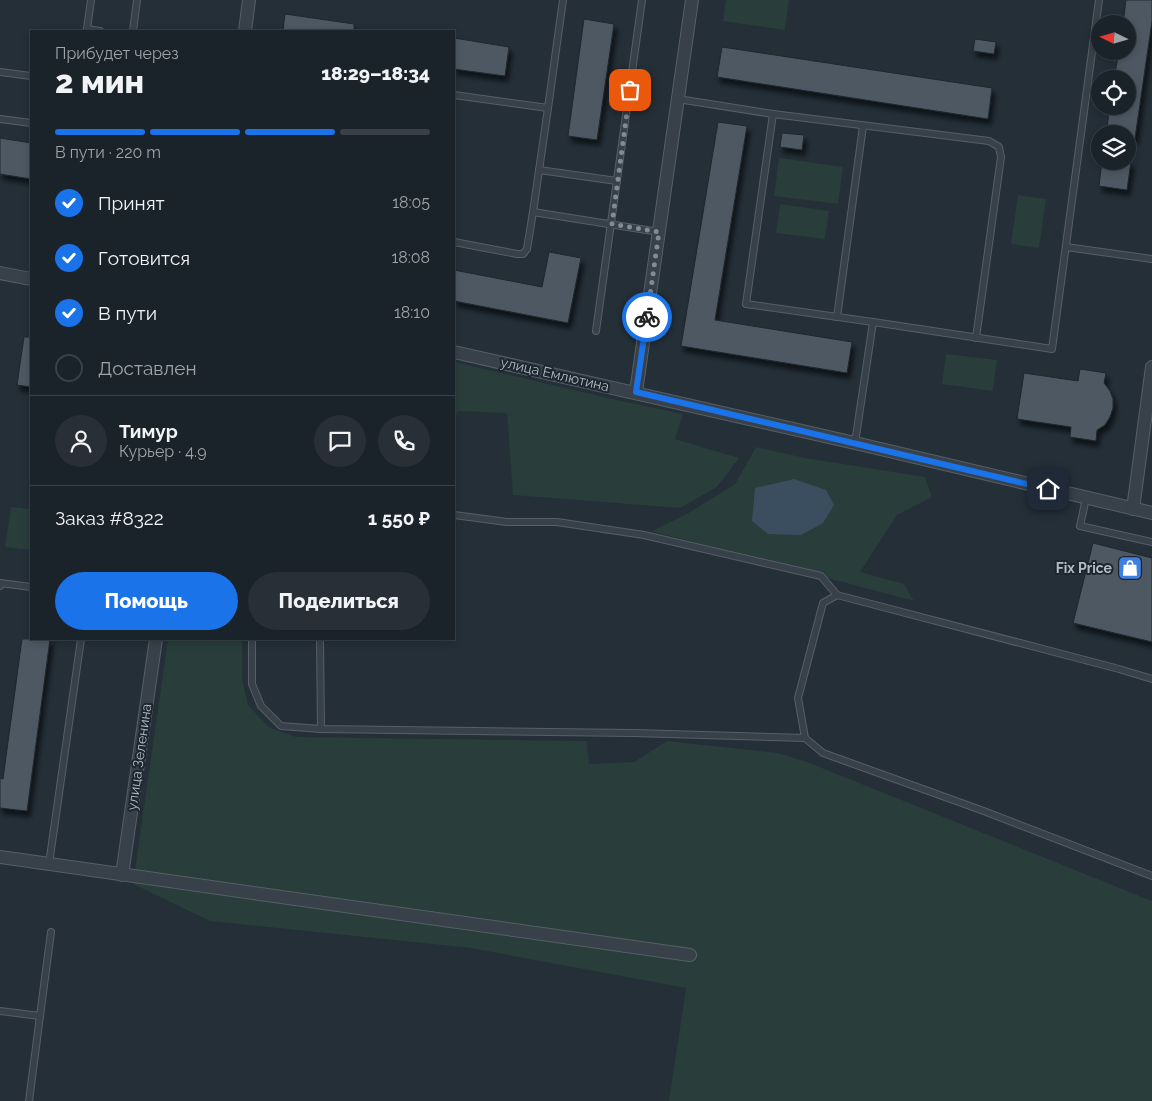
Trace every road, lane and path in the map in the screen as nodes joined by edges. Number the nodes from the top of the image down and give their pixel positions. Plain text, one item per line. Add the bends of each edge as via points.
1 (91, 0) edge
2 (137, 0) edge
3 (250, 0) edge
4 (563, 0) edge
5 (642, 0) edge
6 (692, 0) edge
7 (1099, 0) edge
8 (86, 30) edge
9 (133, 30) edge
10 (245, 30) edge
11 (0, 72) edge
12 (30, 76) edge
13 (455, 94) edge
14 (678, 99) junction
15 (548, 108) junction
16 (773, 114) junction
17 (0, 119) edge
18 (30, 123) edge
19 (863, 126) junction
20 (539, 170) junction
21 (617, 181) junction
22 (533, 212) junction
23 (612, 224) junction
24 (659, 232) junction
25 (455, 242) edge
26 (1066, 247) junction
27 (1152, 259) edge
28 (0, 274) edge
29 (30, 279) edge
30 (837, 317) junction
31 (873, 322) junction
32 (596, 331) dead end
33 (976, 338) junction
34 (455, 352) edge
35 (1152, 367) edge
36 (636, 392) junction
37 (855, 443) junction
38 (1086, 498) junction
39 (1133, 509) junction
40 (1152, 513) edge
41 (455, 515) edge
42 (1152, 542) edge
43 (0, 586) edge
44 (30, 587) edge
45 (837, 595) junction
46 (81, 640) edge
47 (156, 640) edge
48 (252, 640) edge
49 (320, 640) edge
50 (1152, 679) edge
51 (321, 729) junction
52 (805, 738) junction
53 (0, 857) edge
54 (49, 864) junction
55 (122, 875) junction
56 (1152, 876) edge
57 (51, 932) dead end
58 (690, 955) dead end
59 (0, 1011) edge
60 (40, 1016) junction
61 (29, 1101) edge

1 - 8 lane
2 - 9 lane
3 - 10 street
4 - 15 lane
5 - 21 lane
6 - 14 street
7 - 26 lane
11 - 12 lane
13 - 15 lane
14 - 16 lane
14 - 24 street
15 - 20 lane
16 - 19 lane
16 - 30 lane via 746,304
17 - 18 lane
19 - 30 lane
19 - 33 lane via 989,141 1000,147
20 - 21 lane
20 - 22 lane
21 - 23 lane
22 - 23 lane
22 - 25 lane via 527,249 523,254
23 - 24 lane
23 - 32 lane
24 - 36 street
26 - 27 lane
26 - 33 lane via 1052,349
28 - 29 street
30 - 31 lane
31 - 33 lane
31 - 37 lane
34 - 36 street, улица Емлютина
35 - 39 street
36 - 37 street, улица Емлютина
37 - 38 street, улица Емлютина
38 - 39 street, улица Емлютина
38 - 42 lane via 1080,526
39 - 40 street, улица Емлютина
41 - 45 lane via 507,522 558,522 644,535 821,576
43 - 44 lane via 0,583
45 - 50 lane
45 - 52 lane via 823,603 798,698
46 - 54 lane
47 - 55 street, улица Зеленина
48 - 51 lane via 252,684 261,706 281,726
49 - 51 lane
51 - 52 lane
52 - 56 lane via 824,753
53 - 54 street
54 - 55 street
55 - 58 street
57 - 60 lane
59 - 60 lane
60 - 61 lane

